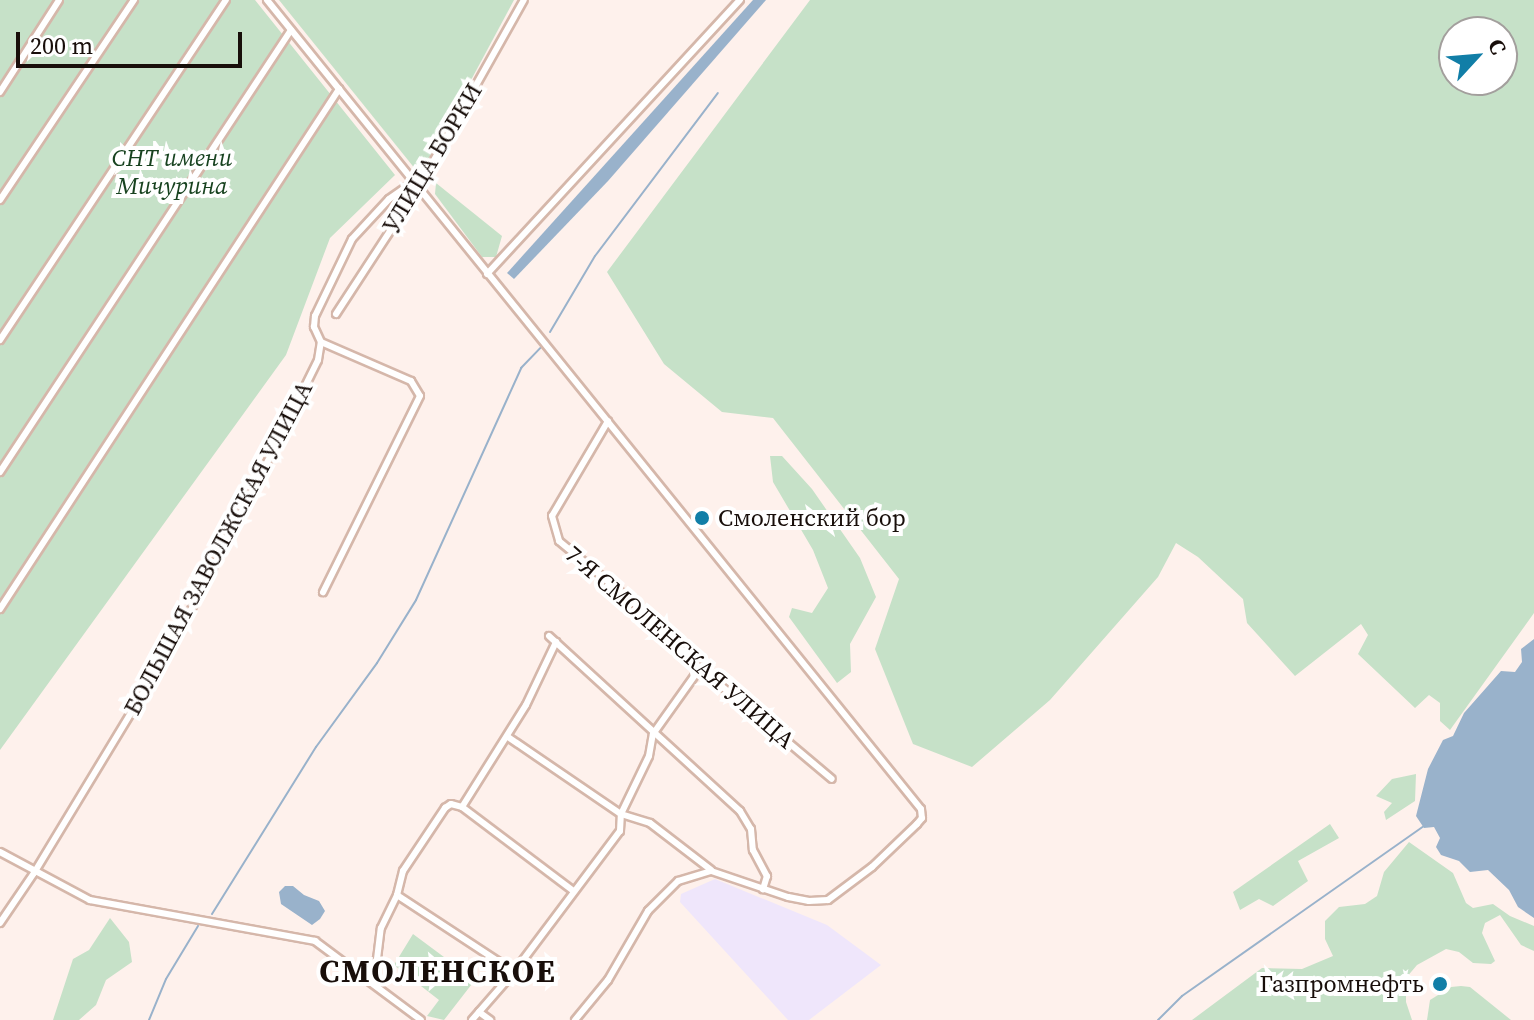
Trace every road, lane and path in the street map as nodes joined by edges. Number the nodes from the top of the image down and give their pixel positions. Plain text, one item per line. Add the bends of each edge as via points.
1 (59, 0) edge
2 (134, 0) edge
3 (226, 0) edge
4 (267, 0) edge
5 (524, 0) edge
6 (740, 0) edge
7 (291, 30) junction
8 (339, 89) junction
9 (0, 92) edge
10 (420, 185) junction
11 (0, 200) edge
12 (487, 274) junction
13 (336, 314) dead end
14 (0, 340) edge
15 (321, 342) junction
16 (608, 421) junction
17 (0, 472) edge
18 (323, 592) dead end
19 (0, 609) edge
20 (549, 636) dead end
21 (556, 642) junction
22 (700, 668) junction
23 (653, 734) junction
24 (508, 737) junction
25 (832, 779) dead end
26 (462, 807) junction
27 (621, 814) junction
28 (0, 852) edge
29 (711, 871) junction
30 (34, 873) junction
31 (763, 889) junction
32 (572, 890) junction
33 (397, 895) junction
34 (0, 923) edge
35 (514, 972) junction
36 (364, 977) junction
37 (479, 1012) junction
38 (421, 1020) edge
39 (472, 1020) edge
40 (490, 1020) edge
41 (575, 1020) edge

1 - 9 street
2 - 11 street
3 - 14 street
4 - 7 street
5 - 10 street, УЛИЦА БОРКИ
6 - 12 street
7 - 8 street
7 - 17 street
8 - 10 street via 402,170
8 - 19 street
10 - 12 street
10 - 13 street, УЛИЦА БОРКИ
10 - 15 street, БОЛЬШАЯ ЗАВОЛЖСКАЯ УЛИЦА via 389,199 352,239 315,316
12 - 16 street
15 - 18 street via 411,381 420,396
15 - 30 street, БОЛЬШАЯ ЗАВОЛЖСКАЯ УЛИЦА via 311,373 178,635
16 - 22 street, 7-Я СМОЛЕНСКАЯ УЛИЦА via 552,516 559,541 634,603
16 - 31 street via 921,809 917,824 828,900 809,901
20 - 21 street
21 - 23 street
21 - 24 street
22 - 23 street
22 - 25 street, 7-Я СМОЛЕНСКАЯ УЛИЦА
23 - 27 street via 649,756
23 - 31 street via 740,811 767,876
24 - 26 street
24 - 27 street
26 - 32 street
26 - 33 street via 445,808 403,871
27 - 29 street via 650,823
27 - 32 street via 620,831
28 - 30 street
29 - 31 street
29 - 41 street via 666,890 608,980
30 - 34 street, БОЛЬШАЯ ЗАВОЛЖСКАЯ УЛИЦА
30 - 36 street via 90,900 315,941
32 - 35 street
33 - 35 street
33 - 36 street via 381,928 377,959
35 - 37 street
36 - 38 street
37 - 39 street
37 - 40 street

